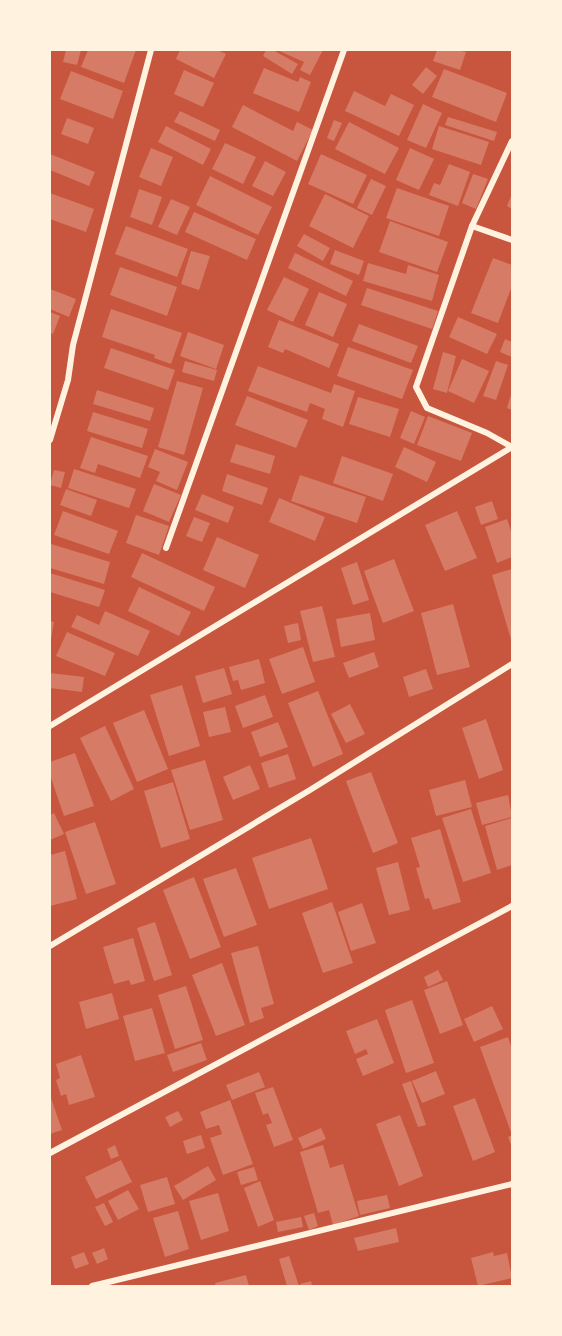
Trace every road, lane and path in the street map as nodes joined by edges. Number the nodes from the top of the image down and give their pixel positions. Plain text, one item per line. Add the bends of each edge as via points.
1 (151, 50) edge
2 (344, 50) edge
3 (513, 141) edge
4 (472, 226) junction
5 (513, 240) edge
6 (50, 440) edge
7 (513, 447) edge
8 (166, 548) dead end
9 (513, 664) edge
10 (50, 726) edge
11 (513, 906) edge
12 (50, 946) edge
13 (50, 1153) edge
14 (513, 1184) edge
15 (92, 1287) edge

1 - 6 street
2 - 8 street
3 - 4 street
4 - 5 street
4 - 7 street via 416,387 427,408
7 - 10 street
9 - 12 street
11 - 13 street
14 - 15 street

